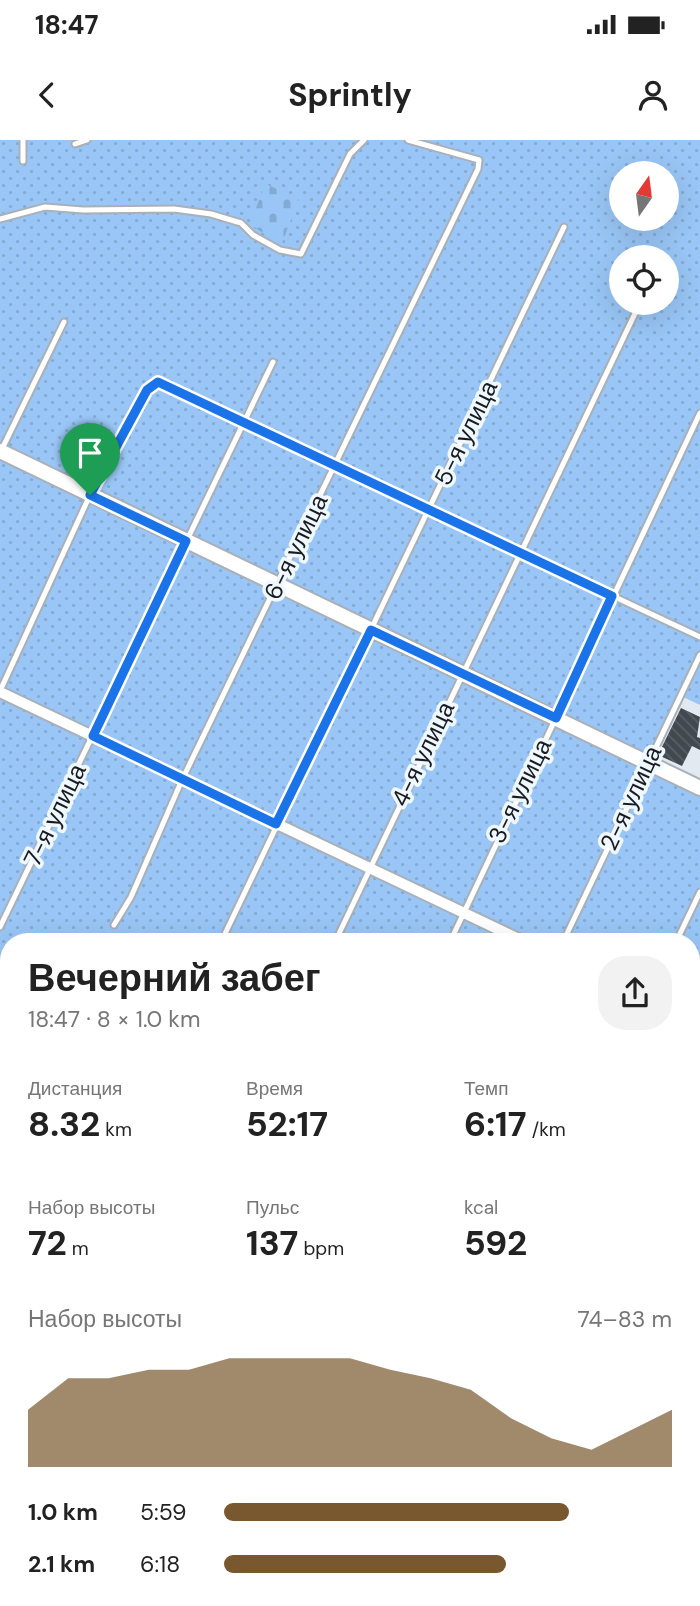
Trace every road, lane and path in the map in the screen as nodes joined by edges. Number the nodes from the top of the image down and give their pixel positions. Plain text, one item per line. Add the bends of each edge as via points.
1 (23, 140) edge
2 (87, 140) edge
3 (364, 140) edge
4 (408, 140) edge
5 (75, 144) dead end
6 (23, 161) dead end
7 (0, 219) edge
8 (564, 227) dead end
9 (634, 315) edge
10 (64, 322) dead end
11 (273, 362) dead end
12 (700, 413) edge
13 (242, 424) junction
14 (0, 452) edge
15 (335, 466) junction
16 (90, 495) junction
17 (429, 509) junction
18 (186, 541) junction
19 (521, 552) junction
20 (277, 585) junction
21 (612, 596) junction
22 (371, 630) junction
23 (700, 637) edge
24 (700, 654) edge
25 (463, 673) junction
26 (0, 691) edge
27 (556, 718) junction
28 (93, 736) junction
29 (647, 761) junction
30 (182, 780) junction
31 (700, 788) edge
32 (276, 824) junction
33 (368, 868) junction
34 (700, 892) edge
35 (464, 912) junction
36 (114, 925) dead end
37 (0, 927) edge
38 (225, 933) edge
39 (339, 933) edge
40 (454, 933) edge
41 (507, 933) edge
42 (567, 933) edge
43 (680, 933) edge

1 - 6 lane
2 - 5 lane
3 - 7 lane via 350,154 301,254 274,247 241,223 174,209 45,207
4 - 15 lane, 6-я улица via 479,160 478,169
8 - 17 lane, 5-я улица
9 - 19 lane, 4-я улица
10 - 14 lane
11 - 13 lane, 7-я улица
12 - 21 lane, 3-я улица
13 - 15 lane
13 - 16 lane via 158,382 147,390
13 - 18 lane, 7-я улица
14 - 16 street
15 - 17 lane
15 - 20 lane, 6-я улица
16 - 18 street
16 - 26 lane
17 - 19 lane
17 - 22 lane, 5-я улица
18 - 20 street
18 - 28 lane, 7-я улица
19 - 21 lane
19 - 25 lane, 4-я улица
20 - 22 street
20 - 30 lane, 6-я улица
21 - 23 lane
21 - 27 lane, 3-я улица
22 - 25 street
22 - 32 lane, 5-я улица
24 - 29 lane, 2-я улица
25 - 27 street
25 - 33 lane, 4-я улица
26 - 28 street
27 - 29 street
27 - 35 lane, 3-я улица
28 - 30 street
28 - 37 lane, 7-я улица
29 - 31 street
29 - 42 lane, 2-я улица
30 - 32 street
30 - 36 lane, 6-я улица via 131,897
32 - 33 street
32 - 38 lane, 5-я улица
33 - 35 street
33 - 39 lane, 4-я улица
34 - 43 lane
35 - 40 lane, 3-я улица
35 - 41 street

